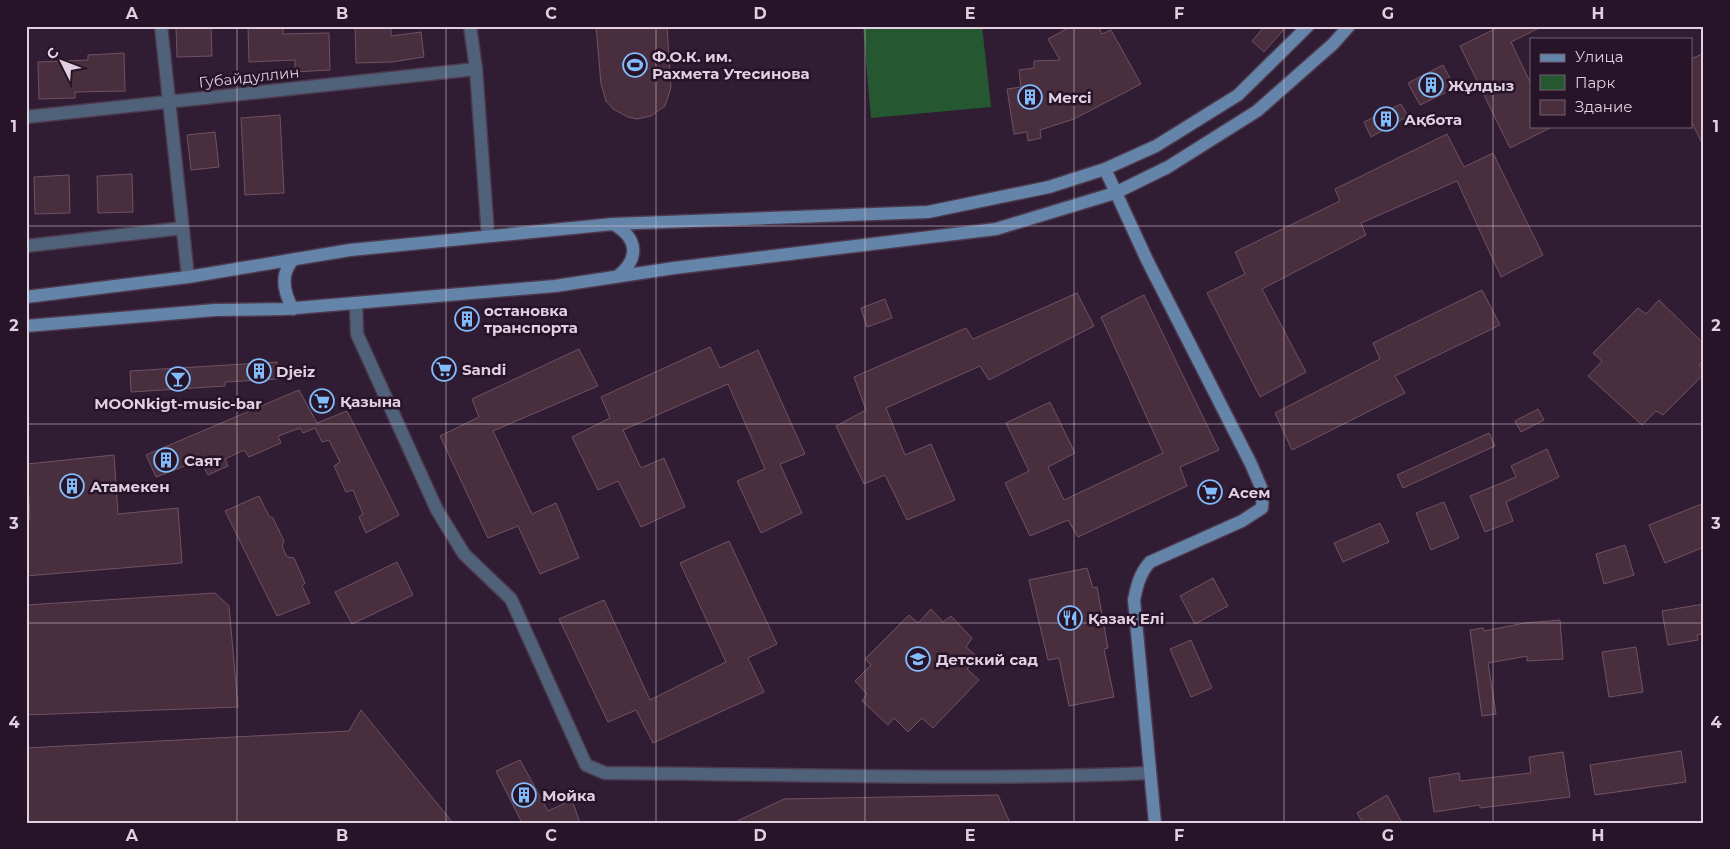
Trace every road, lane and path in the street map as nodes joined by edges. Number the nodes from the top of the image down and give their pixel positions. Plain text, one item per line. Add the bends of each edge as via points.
1 (161, 26) edge
2 (470, 26) edge
3 (1308, 26) edge
4 (1349, 26) edge
5 (476, 69) junction
6 (170, 102) junction
7 (26, 117) edge
8 (1105, 169) junction
9 (1115, 193) junction
10 (613, 224) junction
11 (183, 228) junction
12 (488, 236) junction
13 (26, 246) edge
14 (294, 259) junction
15 (618, 276) junction
16 (188, 277) junction
17 (26, 297) edge
18 (356, 303) junction
19 (293, 308) junction
20 (26, 326) edge
21 (1150, 773) junction
22 (1155, 823) edge

1 - 6 street
2 - 5 street
3 - 8 street via 1238,95 1156,146
4 - 9 street via 1257,111 1168,168
5 - 6 street, Губайдуллин
5 - 12 street
6 - 7 street, Губайдуллин
6 - 11 street
8 - 9 street
8 - 10 street via 1049,187 928,212
9 - 15 street via 996,229
9 - 21 street via 1263,492 1262,508 1242,521 1150,562 1140,576 1134,600
10 - 12 street
10 - 15 street via 627,234 634,247 632,259
11 - 13 street
11 - 16 street
12 - 14 street
14 - 16 street
14 - 19 street via 287,268 284,283
15 - 18 street via 555,286
16 - 17 street
18 - 19 street
18 - 21 street via 357,334 437,510 464,554 511,600 586,765 604,773 1096,776
19 - 20 street via 215,310
21 - 22 street

